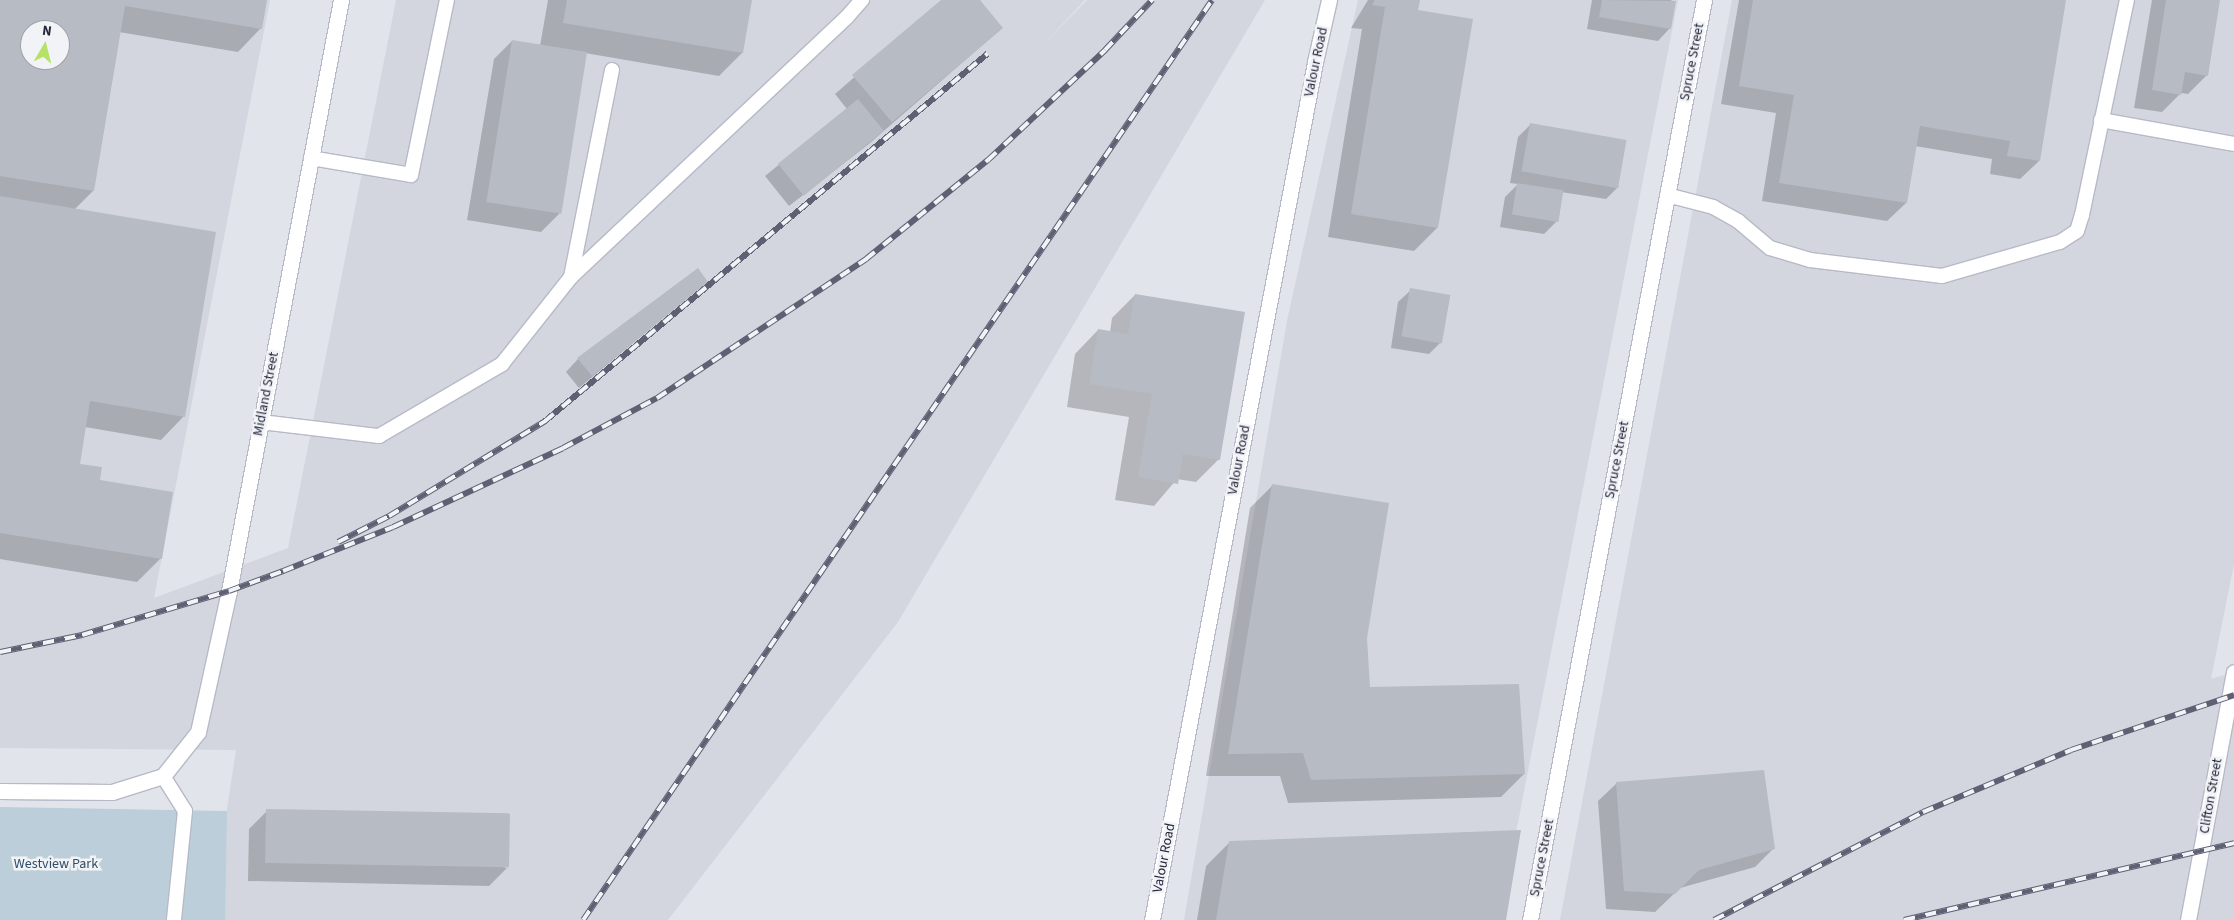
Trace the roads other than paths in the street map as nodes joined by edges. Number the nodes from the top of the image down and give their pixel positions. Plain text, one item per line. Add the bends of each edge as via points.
1 (341, 0) edge
2 (447, 0) edge
3 (862, 0) edge
4 (1329, 0) edge
5 (1704, 0) edge
6 (2127, 0) edge
7 (612, 70) dead end
8 (2101, 120) junction
9 (2234, 144) edge
10 (311, 158) junction
11 (1667, 195) junction
12 (571, 277) junction
13 (261, 422) junction
14 (2234, 672) edge
15 (163, 776) junction
16 (0, 791) edge
17 (174, 920) edge
18 (1152, 920) edge
19 (1530, 920) edge
20 (2188, 920) edge

1 - 10 street, Midland Street
2 - 10 lane via 411,175
3 - 12 lane via 847,18
4 - 18 street, Valour Road
5 - 11 street, Spruce Street
6 - 8 lane
7 - 12 lane
8 - 9 lane
8 - 11 lane via 2078,231 2060,242 1942,276 1810,260 1770,248 1738,221 1713,207
10 - 13 street, Midland Street
11 - 19 street, Spruce Street
12 - 13 lane via 502,364 379,436
13 - 15 street, Midland Street via 198,732
14 - 20 street, Clifton Street
15 - 16 street via 112,792
15 - 17 lane via 185,811

